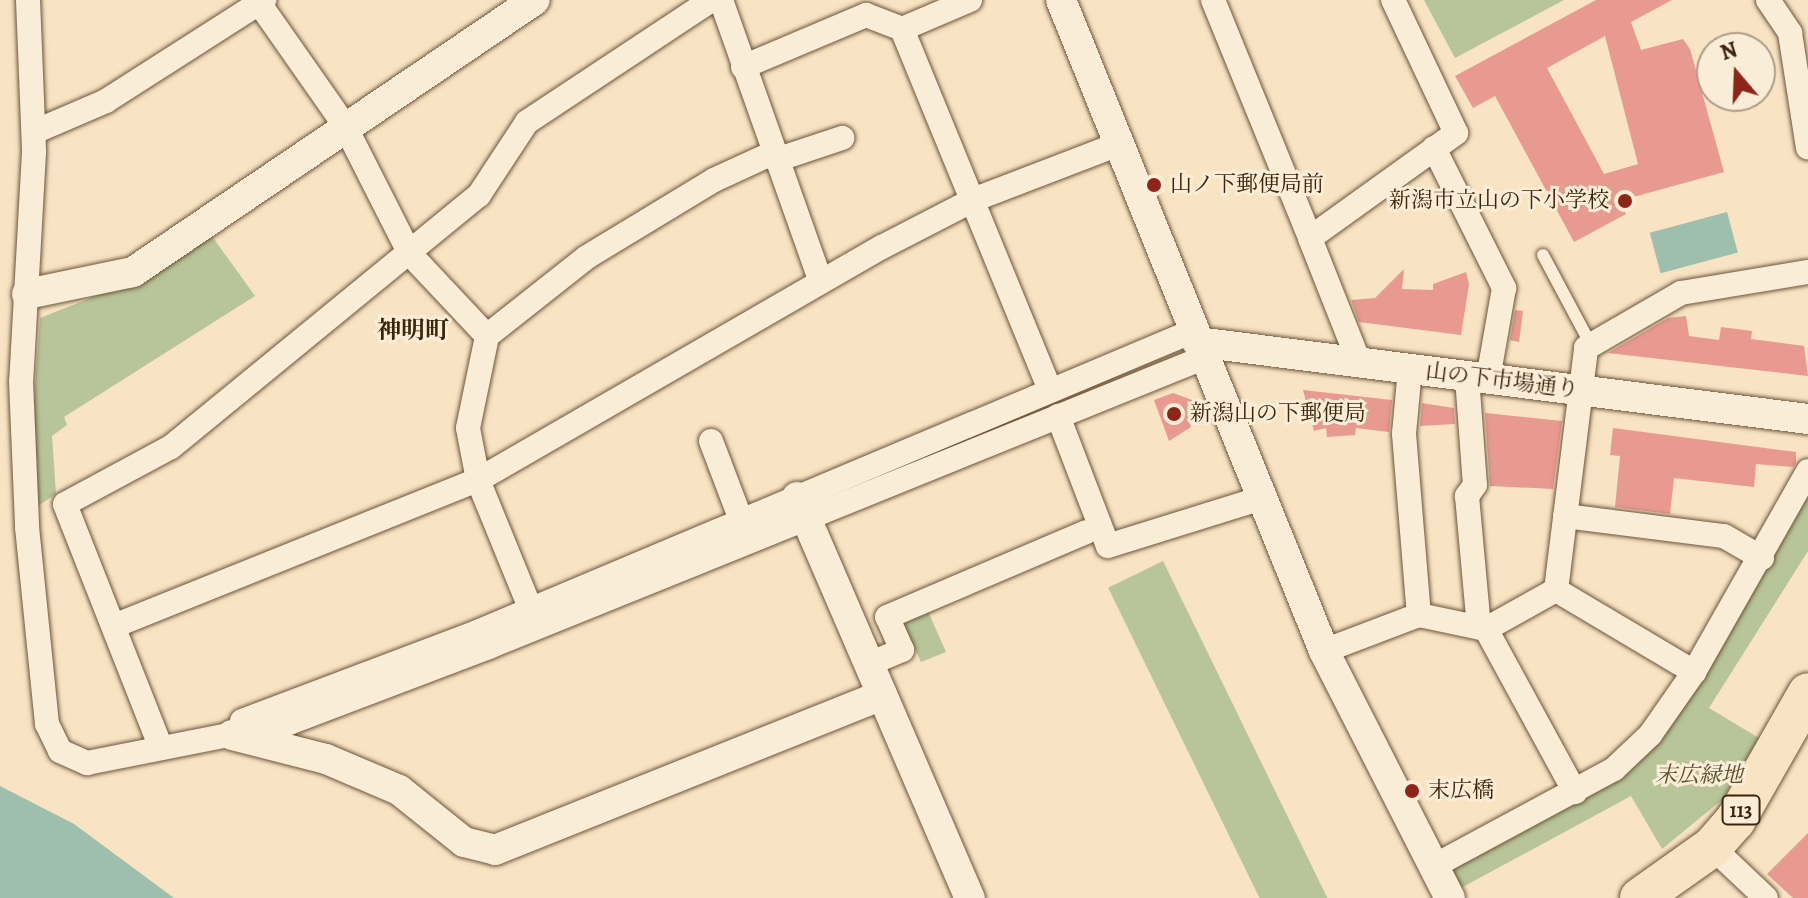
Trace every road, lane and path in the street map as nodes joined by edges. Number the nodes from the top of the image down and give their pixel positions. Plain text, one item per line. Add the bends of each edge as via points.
1 (28, 0) edge
2 (534, 0) edge
3 (711, 0) edge
4 (721, 0) edge
5 (970, 0) edge
6 (1061, 0) edge
7 (1213, 0) edge
8 (1393, 0) edge
9 (1768, 0) edge
10 (262, 2) edge
11 (902, 29) junction
12 (743, 67) junction
13 (345, 126) junction
14 (34, 132) junction
15 (842, 138) dead end
16 (1808, 142) edge
17 (1119, 144) junction
18 (1434, 148) junction
19 (1808, 148) edge
20 (774, 156) junction
21 (973, 200) junction
22 (1310, 238) junction
23 (410, 254) junction
24 (1543, 255) dead end
25 (1808, 272) edge
26 (821, 282) junction
27 (27, 294) junction
28 (487, 336) junction
29 (1197, 344) junction
30 (1591, 345) junction
31 (1359, 362) junction
32 (1410, 369) junction
33 (1478, 378) junction
34 (1050, 390) junction
35 (1580, 391) junction
36 (1058, 416) junction
37 (1808, 419) edge
38 (711, 441) dead end
39 (1808, 471) edge
40 (478, 480) junction
41 (1262, 498) junction
42 (801, 508) junction
43 (1565, 516) junction
44 (741, 520) junction
45 (1086, 532) dead end
46 (1762, 558) junction
47 (1556, 590) junction
48 (531, 610) junction
49 (1419, 615) junction
50 (114, 626) junction
51 (1483, 628) junction
52 (1324, 651) junction
53 (869, 664) junction
54 (1694, 672) junction
55 (1808, 693) edge
56 (882, 695) junction
57 (232, 735) junction
58 (169, 747) junction
59 (1575, 792) junction
60 (1712, 847) junction
61 (1434, 866) junction
62 (970, 898) edge
63 (1450, 898) edge
64 (1640, 898) edge
65 (1766, 898) edge

1 - 14 street
2 - 13 street
3 - 23 street via 527,122 479,195
4 - 12 street
5 - 11 street
6 - 17 street
7 - 22 street
8 - 18 street via 1456,133
9 - 16 street via 1790,33
10 - 13 street
10 - 14 street via 106,101
11 - 12 street via 866,15
11 - 21 street
12 - 20 street
13 - 23 street
13 - 27 street via 133,272
14 - 27 street
15 - 20 street
16 - 19 street
17 - 21 street
17 - 29 street
18 - 22 street
18 - 33 street via 1504,288
20 - 26 street
20 - 28 street via 714,180 587,257
21 - 26 street
21 - 34 street
22 - 31 street
23 - 28 street
23 - 50 street via 171,447 65,504
24 - 30 lane
25 - 30 street via 1681,293
26 - 40 street
27 - 58 street via 21,381 25,483 47,724 60,751 87,763
28 - 40 street via 468,428
29 - 31 street, 山の下市場通り
29 - 34 street
29 - 36 street
29 - 41 street
30 - 35 street via 1586,348
31 - 32 street, 山の下市場通り
32 - 33 street, 山の下市場通り
32 - 49 street via 1404,434
33 - 35 street, 山の下市場通り
33 - 51 street via 1475,485 1467,496
34 - 42 street
35 - 37 street, 山の下市場通り
35 - 43 street
36 - 41 street via 1108,546
36 - 42 street
38 - 44 street
39 - 46 street
40 - 48 street
40 - 50 street
41 - 52 street
42 - 44 street
42 - 53 street
42 - 57 street via 289,723
43 - 46 street via 1724,536
43 - 47 street
44 - 48 street
45 - 53 street via 887,617 902,650
46 - 54 street
47 - 51 street
47 - 54 street
48 - 58 street
49 - 51 street
49 - 52 street
50 - 58 street
51 - 59 street
52 - 61 street
53 - 56 street
54 - 59 street via 1650,735 1614,769
55 - 60 highway, 113 via 1735,821
56 - 57 street via 495,850 464,842 399,790 326,759
56 - 62 street
57 - 58 street
59 - 61 street
60 - 64 highway, 113
60 - 65 street
61 - 63 street

